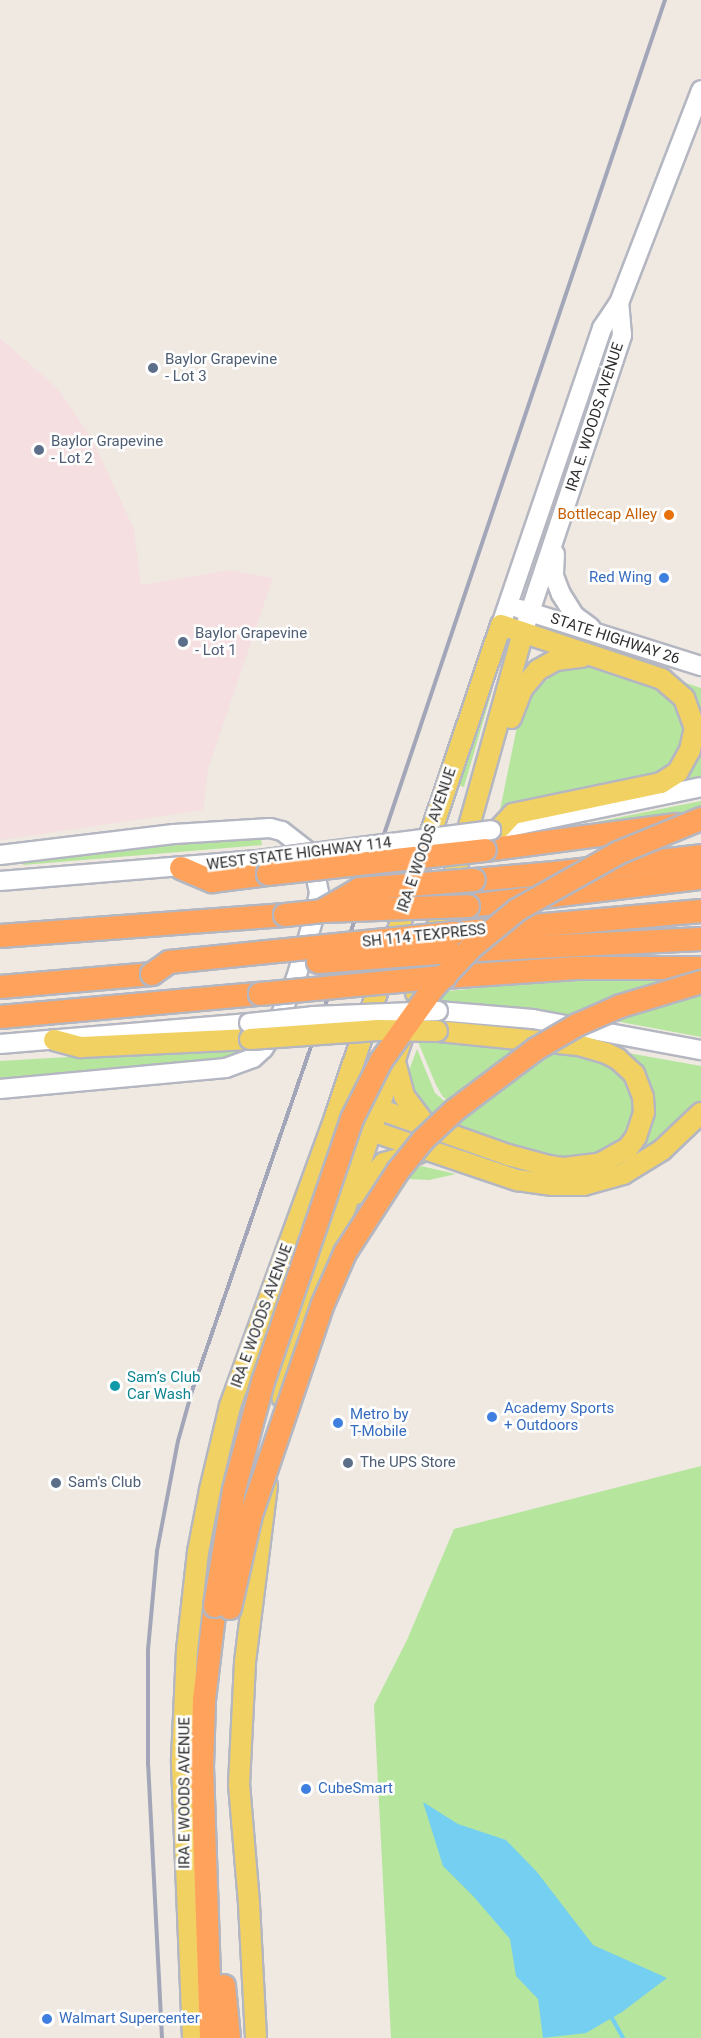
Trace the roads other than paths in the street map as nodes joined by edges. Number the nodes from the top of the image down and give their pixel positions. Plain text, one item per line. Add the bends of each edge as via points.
1 (701, 90) edge
2 (619, 303) junction
3 (555, 538) junction
4 (507, 605) junction
5 (530, 612) junction
6 (501, 625) junction
7 (524, 633) junction
8 (599, 633) junction
9 (590, 656) junction
10 (701, 666) edge
11 (701, 787) edge
12 (475, 807) junction
13 (701, 820) edge
14 (492, 836) junction
15 (0, 855) edge
16 (701, 856) edge
17 (181, 868) joint
18 (701, 878) edge
19 (0, 880) edge
20 (321, 911) junction
21 (701, 911) edge
22 (0, 936) edge
23 (701, 939) edge
24 (452, 942) junction
25 (701, 968) edge
26 (701, 982) edge
27 (0, 987) edge
28 (0, 1017) edge
29 (249, 1031) junction
30 (54, 1041) joint
31 (0, 1044) edge
32 (701, 1050) edge
33 (395, 1062) junction
34 (0, 1089) edge
35 (342, 1096) junction
36 (379, 1110) junction
37 (701, 1113) edge
38 (335, 1117) junction
39 (428, 1127) junction
40 (372, 1131) junction
41 (427, 1151) junction
42 (345, 1208) junction
43 (222, 1607) junction
44 (193, 2038) edge
45 (211, 2038) edge
46 (229, 2038) edge
47 (256, 2038) edge

1 - 2 main road, IRA E. WOODS AVENUE
2 - 3 main road, IRA E. WOODS AVENUE via 622,335
2 - 4 main road, IRA E. WOODS AVENUE via 602,328
3 - 5 main road, IRA E. WOODS AVENUE
3 - 8 main road via 554,576 561,594 575,616
4 - 5 main road, STATE HIGHWAY 26
4 - 6 main road, IRA E. WOODS AVENUE
5 - 7 main road, IRA E. WOODS AVENUE
5 - 8 main road, STATE HIGHWAY 26
6 - 7 main road
6 - 35 main road, IRA E WOODS AVENUE
7 - 9 main road
7 - 12 main road
8 - 10 main road, STATE HIGHWAY 26
9 - 12 main road via 547,663 522,689 488,796
9 - 14 main road via 662,679 684,698 695,728 686,761 661,783 513,814
11 - 14 main road
12 - 33 main road
13 - 14 highway
13 - 43 highway, bridge via 618,853 518,910 472,947 434,987 381,1061 352,1119 263,1382 234,1490
14 - 17 highway, bridge via 267,867 212,881
15 - 34 main road via 174,834 270,828 282,831 306,850 319,892 283,1010 269,1040 253,1058 226,1068
16 - 20 highway, bridge via 359,889
17 - 19 main road
18 - 20 highway, bridge via 468,906
20 - 22 highway, bridge
21 - 24 highway, SH 114 TEXPRESS
23 - 24 highway
24 - 27 highway, bridge
25 - 28 highway, bridge via 577,968 445,977
26 - 43 highway, bridge via 621,1006 576,1025 536,1049 455,1110 398,1171 356,1235 326,1297
29 - 30 main road via 81,1047
29 - 32 main road, bridge via 313,1016 438,1011 533,1019
29 - 39 main road, bridge via 437,1031 566,1044 618,1059 634,1074 643,1097 644,1112 628,1148 599,1164 582,1167 529,1162
30 - 31 main road
33 - 36 main road
33 - 39 main road via 404,1096
35 - 36 main road
35 - 38 main road, IRA E WOODS AVENUE
36 - 39 main road
36 - 40 main road
37 - 41 main road via 662,1150 623,1174 584,1185 517,1180
38 - 40 main road
38 - 44 main road, IRA E WOODS AVENUE via 230,1406 198,1552 187,1650 182,1760
40 - 41 main road
40 - 42 main road
41 - 42 main road via 384,1163
42 - 47 main road via 276,1417 245,1662 238,1785
43 - 45 highway via 205,1690 202,1767
43 - 46 highway via 215,1775

